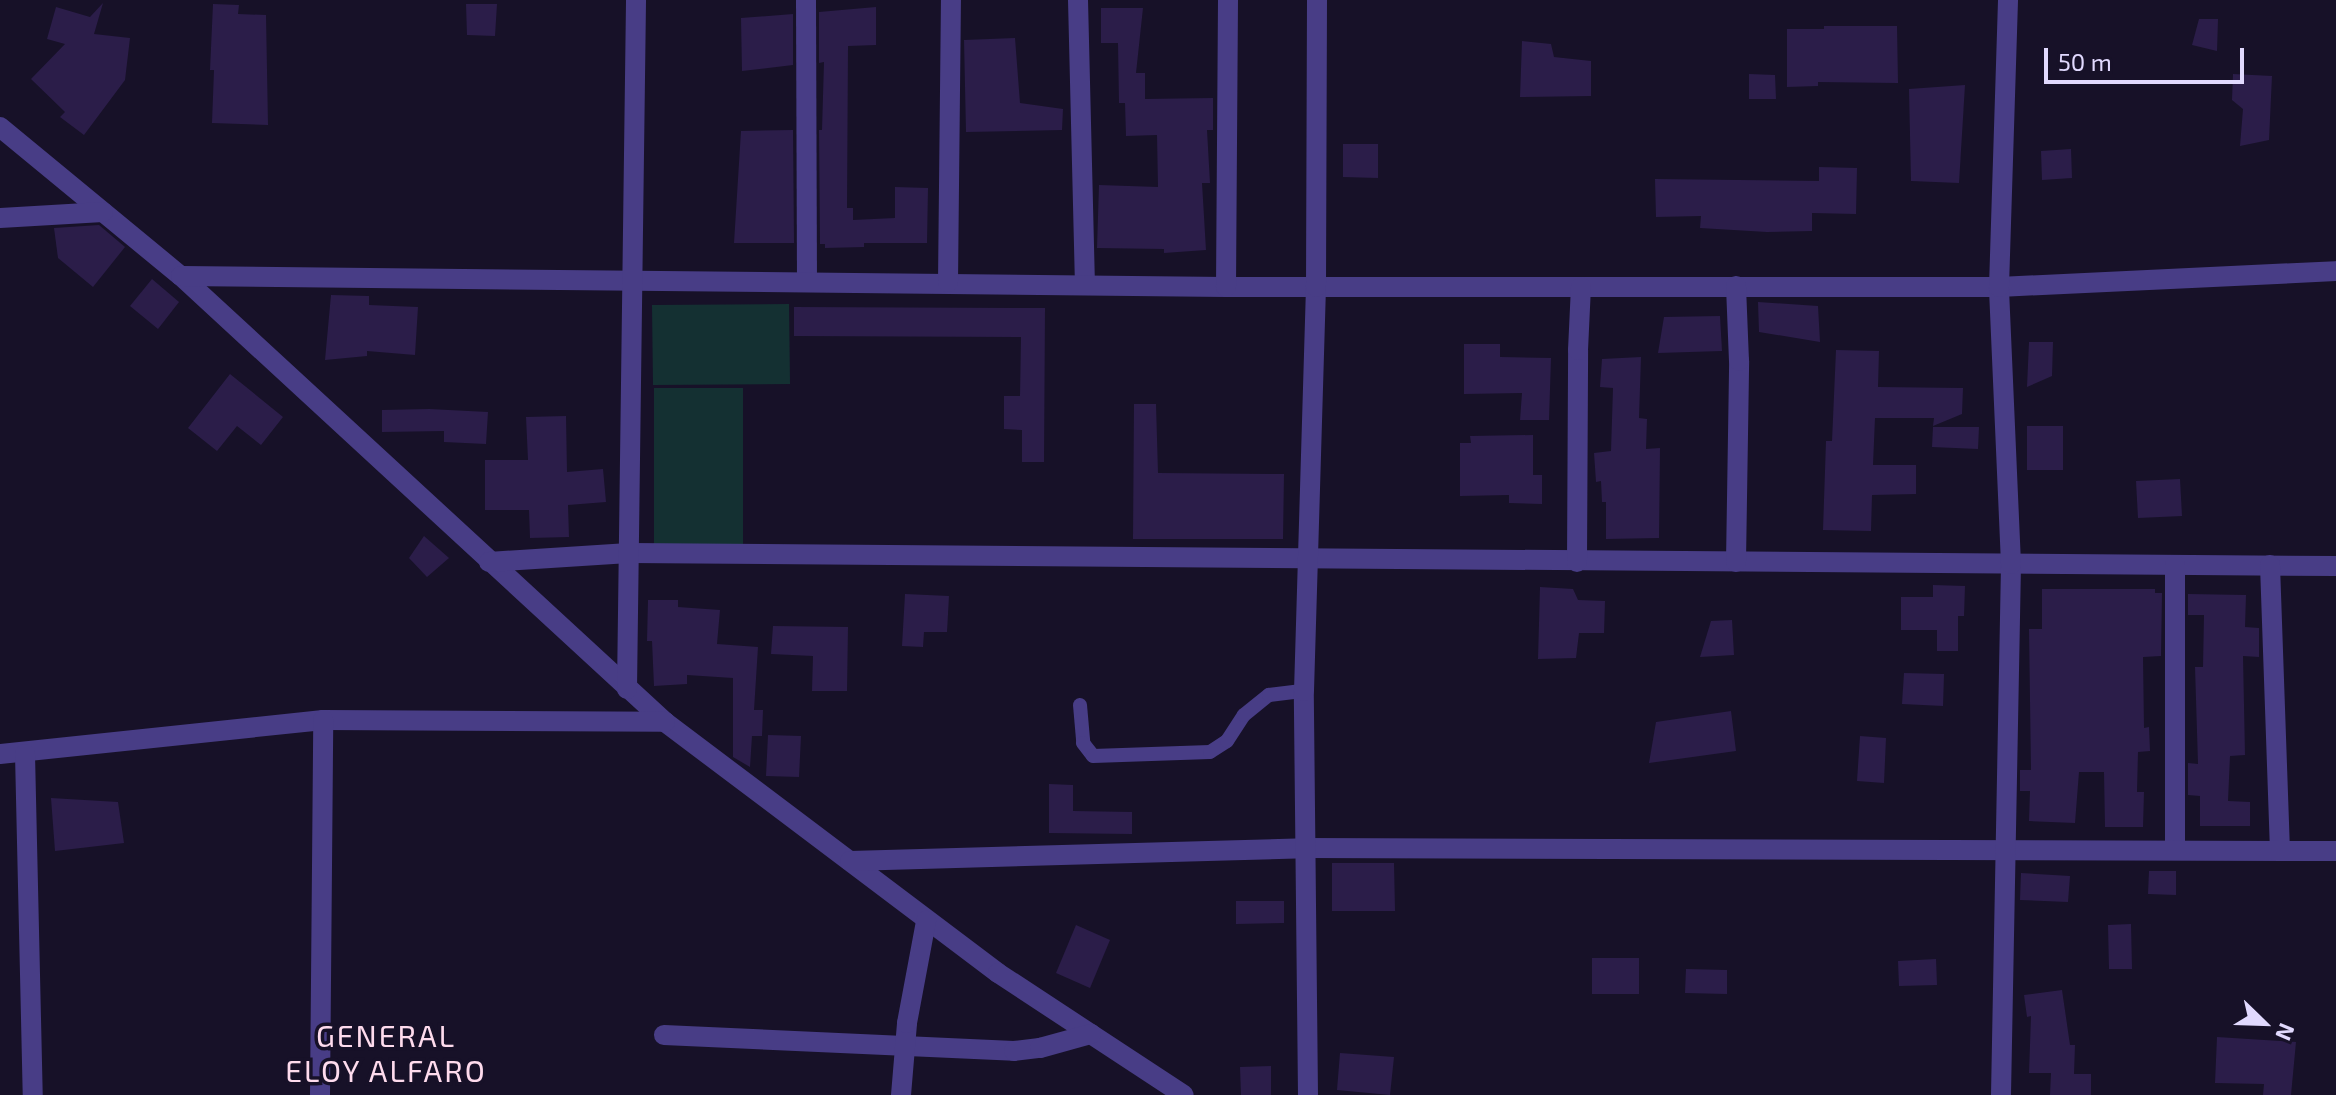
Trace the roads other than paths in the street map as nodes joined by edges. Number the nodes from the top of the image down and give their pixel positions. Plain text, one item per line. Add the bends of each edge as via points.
1 (636, 0) edge
2 (806, 0) edge
3 (951, 0) edge
4 (1078, 0) edge
5 (1228, 0) edge
6 (1317, 0) edge
7 (2008, 0) edge
8 (0, 127) edge
9 (103, 212) junction
10 (0, 218) edge
11 (2336, 271) edge
12 (181, 276) junction
13 (807, 281) junction
14 (630, 282) junction
15 (948, 282) junction
16 (1085, 283) junction
17 (1736, 286) junction
18 (1226, 287) junction
19 (1316, 287) junction
20 (1581, 287) junction
21 (1999, 287) junction
22 (629, 553) junction
23 (1308, 561) junction
24 (489, 562) junction
25 (1577, 562) junction
26 (1736, 562) junction
27 (2011, 564) junction
28 (2175, 565) junction
29 (2270, 565) junction
30 (2336, 566) edge
31 (627, 689) junction
32 (1304, 691) junction
33 (1080, 705) dead end
34 (323, 720) junction
35 (665, 722) junction
36 (0, 754) edge
37 (25, 754) junction
38 (1305, 848) junction
39 (2005, 848) junction
40 (2175, 850) junction
41 (2280, 850) junction
42 (2336, 851) edge
43 (850, 861) junction
44 (926, 921) junction
45 (1091, 1034) junction
46 (664, 1035) dead end
47 (905, 1045) junction
48 (33, 1095) edge
49 (320, 1095) edge
50 (901, 1095) edge
51 (1184, 1095) edge
52 (1308, 1095) edge
53 (2001, 1095) edge

1 - 14 street
2 - 13 street
3 - 15 street
4 - 16 street
5 - 18 street
6 - 19 street
7 - 21 street
8 - 9 street
9 - 10 street
9 - 12 street
11 - 21 street
12 - 14 street
12 - 24 street
13 - 14 street
13 - 15 street
14 - 22 street
15 - 16 street
16 - 18 street
17 - 20 street
17 - 21 street
17 - 26 street
18 - 19 street
19 - 20 street
19 - 23 street
20 - 25 street
21 - 27 street
22 - 23 street
22 - 24 street
22 - 31 street
23 - 25 street
23 - 32 street
24 - 31 street
25 - 26 street
26 - 27 street
27 - 28 street
27 - 39 street
28 - 29 street
28 - 40 street
29 - 30 street
29 - 41 street
31 - 35 street
32 - 33 lane via 1269,695 1210,752 1093,756 1083,743
32 - 38 street
34 - 35 street
34 - 37 street
34 - 49 street
35 - 43 street
36 - 37 street
37 - 48 street
38 - 39 street
38 - 43 street
38 - 52 street
39 - 40 street
39 - 53 street
40 - 41 street
41 - 42 street
43 - 44 street
44 - 45 street
44 - 47 street
45 - 47 street via 1014,1051
45 - 51 street
46 - 47 street
47 - 50 street

